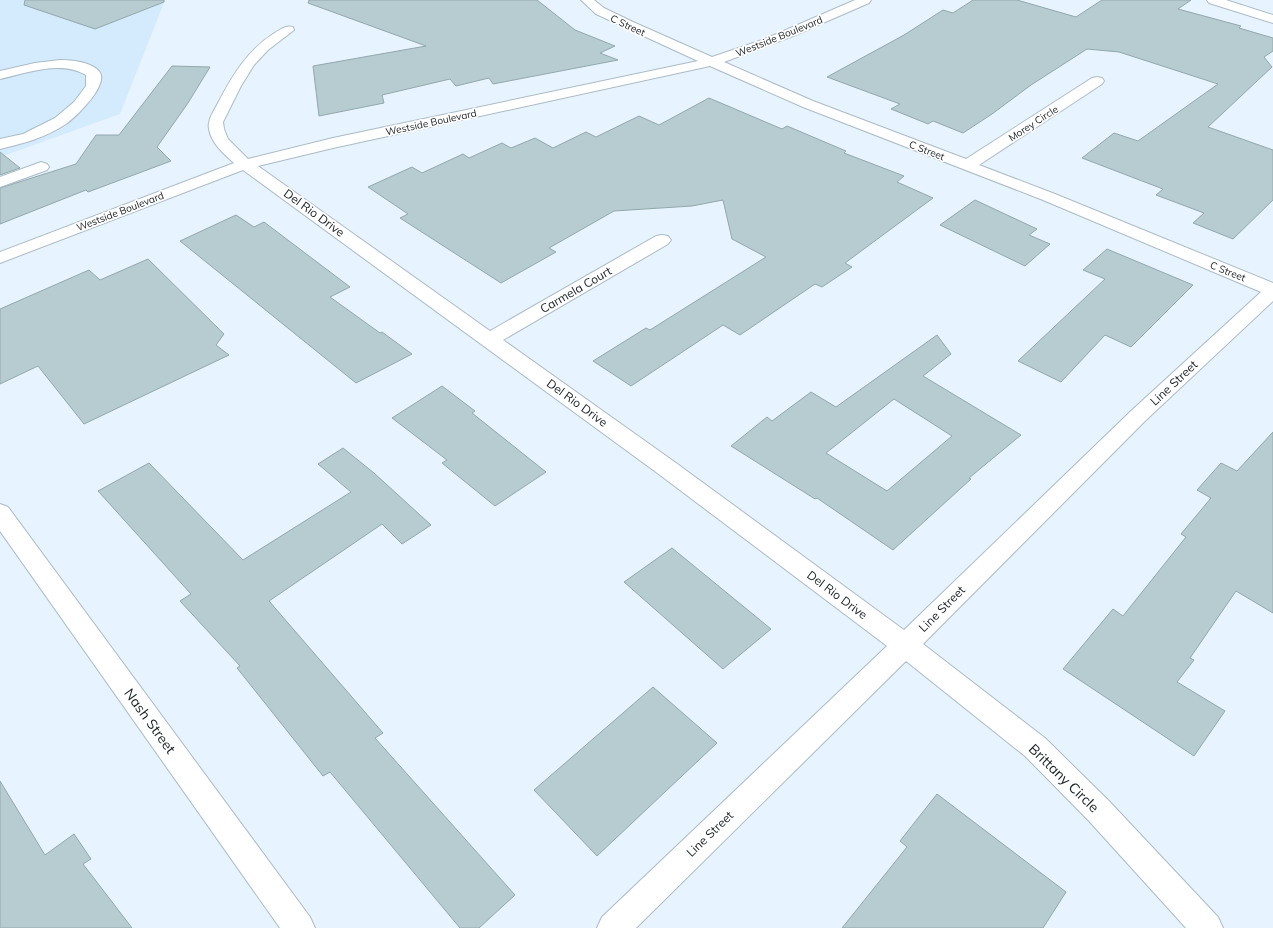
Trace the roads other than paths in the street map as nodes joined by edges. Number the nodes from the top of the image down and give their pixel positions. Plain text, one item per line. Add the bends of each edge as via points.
1 (587, 0) edge
2 (865, 0) edge
3 (1213, 0) edge
4 (1273, 19) edge
5 (288, 30) dead end
6 (710, 62) junction
7 (0, 75) edge
8 (1098, 81) dead end
9 (0, 144) edge
10 (245, 164) junction
11 (968, 165) junction
12 (41, 167) dead end
13 (0, 182) edge
14 (662, 240) dead end
15 (0, 258) edge
16 (1273, 291) edge
17 (489, 340) junction
18 (0, 513) edge
19 (905, 646) junction
20 (299, 928) edge
21 (613, 928) edge
22 (1207, 928) edge

1 - 6 street, C Street via 610,16
2 - 6 street, Westside Boulevard via 775,40
3 - 4 street
5 - 10 street, Del Rio Drive via 256,53 242,71 216,122 219,140
6 - 10 street, Westside Boulevard
6 - 11 street, C Street via 808,104
7 - 9 street via 54,64 76,65 93,73 93,86 80,105 60,121 28,138
8 - 11 street, Morey Circle
10 - 15 street, Westside Boulevard
10 - 17 street, Del Rio Drive
11 - 16 street, C Street
12 - 13 street
14 - 17 street, Carmela Court
16 - 19 street, Line Street via 1138,416
17 - 19 street, Del Rio Drive via 668,468
18 - 20 street, Nash Street
19 - 21 street, Line Street
19 - 22 street, Brittany Circle via 1035,747 1099,811

